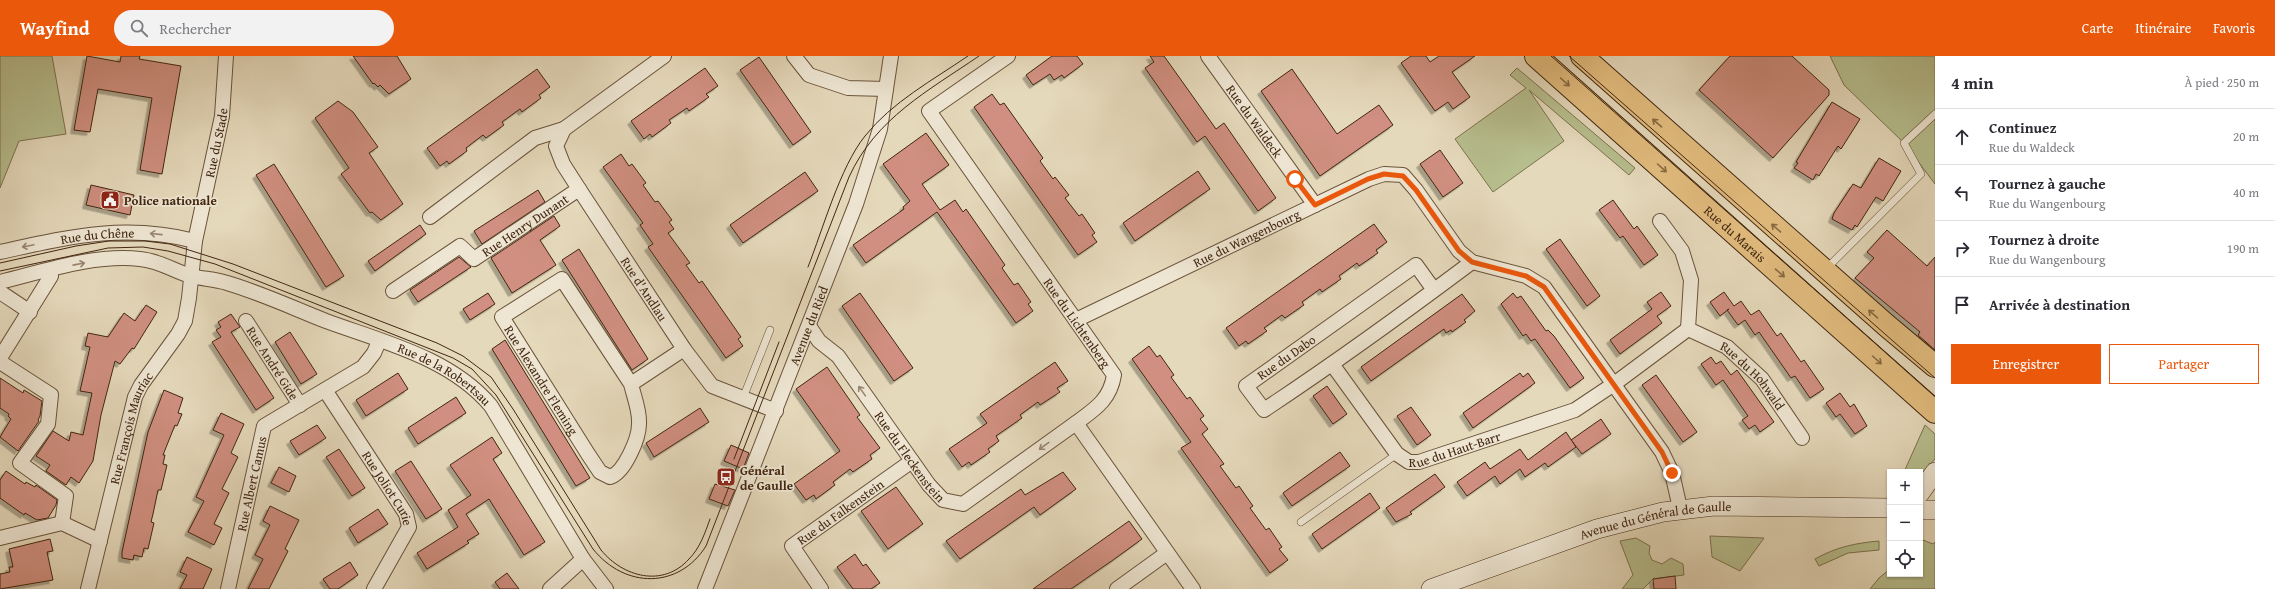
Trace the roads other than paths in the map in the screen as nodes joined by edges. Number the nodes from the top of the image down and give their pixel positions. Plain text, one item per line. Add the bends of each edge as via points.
1 (226, 56) edge
2 (664, 56) edge
3 (794, 56) edge
4 (891, 56) edge
5 (1008, 56) edge
6 (1208, 56) edge
7 (1536, 56) edge
8 (1582, 56) edge
9 (886, 88) junction
10 (1935, 114) edge
11 (564, 129) junction
12 (579, 189) junction
13 (1315, 205) junction
14 (430, 217) dead end
15 (1660, 221) dead end
16 (195, 241) junction
17 (0, 252) edge
18 (1472, 262) junction
19 (1824, 270) junction
20 (51, 276) dead end
21 (191, 276) junction
22 (0, 282) edge
23 (1434, 290) junction
24 (393, 291) dead end
25 (0, 292) edge
26 (30, 312) junction
27 (1076, 320) junction
28 (246, 321) dead end
29 (809, 326) junction
30 (1688, 329) junction
31 (770, 330) dead end
32 (379, 341) junction
33 (684, 349) junction
34 (0, 358) edge
35 (0, 362) edge
36 (1332, 364) junction
37 (1935, 366) edge
38 (631, 384) junction
39 (1614, 384) junction
40 (325, 390) junction
41 (742, 398) junction
42 (300, 405) junction
43 (776, 411) junction
44 (1935, 412) edge
45 (1076, 423) junction
46 (1802, 438) dead end
47 (1397, 454) junction
48 (912, 461) junction
49 (1935, 472) edge
50 (1923, 488) edge
51 (1680, 508) junction
52 (1887, 508) edge
53 (1301, 522) dead end
54 (62, 523) junction
55 (0, 538) edge
56 (100, 541) junction
57 (1167, 553) junction
58 (584, 559) junction
59 (88, 589) edge
60 (228, 589) edge
61 (374, 589) edge
62 (550, 589) edge
63 (606, 589) edge
64 (705, 589) edge
65 (821, 589) edge
66 (1117, 589) edge
67 (1193, 589) edge
68 (1431, 589) edge

1 - 16 street, Rue du Stade via 222,116
2 - 11 street
3 - 9 street via 809,75 848,88
4 - 9 street, Avenue du Ried
5 - 27 street, Rue du Lichtenberg via 929,111
6 - 13 street, Rue du Waldeck
7 -> 44 main road, Rue du Marais
19 -> 8 main road
9 - 29 street, Avenue du Ried via 875,148
10 - 19 lane via 1904,143 1921,174
11 - 12 street, Rue d'Andlau via 556,146 563,164
11 - 14 street via 535,138
12 - 24 street, Rue Henry Dunant via 474,259 460,246
12 - 33 street, Rue d'Andlau
13 - 18 street, Rue du Wangenbourg via 1368,179 1384,174 1403,176 1416,190 1459,251
13 - 27 street, Rue du Wangenbourg
15 - 30 street via 1682,251 1691,280
16 -> 17 street, Rue du Chêne via 130,231 74,236
16 - 21 street, Rue du Stade
18 - 23 street, Rue du Dabo
18 - 39 street, Rue du Wangenbourg via 1526,276 1544,287
37 -> 19 main road
20 - 26 street
22 -> 21 street, Rue du Chêne via 62,267 118,258 165,264
21 - 32 street, Rue de la Robertsau via 226,283
21 - 56 street, Rue François Mauriac via 185,321 135,397
23 - 36 street, Rue du Dabo
23 - 36 street, Rue du Dabo via 1416,264 1246,386 1264,410
25 - 26 street
26 - 34 street
27 - 45 street, Rue du Lichtenberg via 1114,375 1112,390 1097,408
28 - 42 street, Rue André Gide
29 - 43 street, Avenue du Ried
48 -> 29 street, Rue du Fleckenstein via 838,356 819,341
30 - 39 street
30 - 46 street, Rue du Hohwald via 1726,348 1762,379
31 - 41 lane
32 - 40 street, Rue Albert Camus via 374,353 363,367
32 - 58 street, Rue de la Robertsau via 453,372 484,398
33 - 38 street
33 - 41 street, Rue d'Andlau via 712,386
35 - 54 street via 51,395 48,424 20,463 66,496
36 - 47 street, Rue du Haut-Barr
38 - 38 street, Rue Alexandre Fleming via 638,412 639,430 622,468 613,476 606,476 600,472 588,454 502,316 562,279
39 - 47 street, Rue du Haut-Barr via 1575,410 1419,462 1409,462
39 - 51 street, Rue du Wangenbourg via 1662,452 1672,473
40 - 42 street, Rue Albert Camus
40 - 61 street, Rue Joliot Curie via 406,514 409,527
41 - 43 street, Rue d'Andlau
42 - 60 street, Rue Albert Camus via 264,426
43 - 64 street, Avenue du Ried
45 -> 48 street, Rue du Fleckenstein via 963,504 943,500
45 - 57 street
47 - 53 lane
48 - 65 street, Rue du Falkenstein via 792,546
49 - 50 street
51 - 52 street, Avenue du Général de Gaulle
51 - 68 street, Avenue du Général de Gaulle via 1597,529
54 - 55 street
54 - 56 street
56 - 59 street, Rue François Mauriac
57 - 66 street
57 - 67 street
58 - 62 street
58 - 63 street, Rue de la Robertsau

